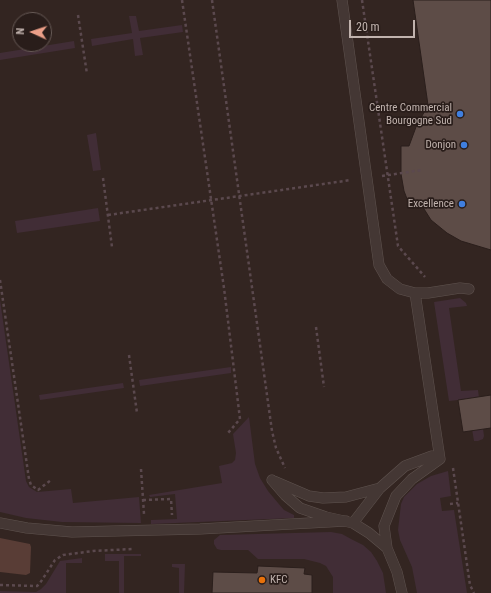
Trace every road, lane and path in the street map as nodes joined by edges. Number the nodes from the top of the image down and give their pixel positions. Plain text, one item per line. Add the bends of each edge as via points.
1 (182, 0) edge
2 (212, 0) edge
3 (342, 0) edge
4 (362, 0) edge
5 (78, 15) dead end
6 (87, 74) dead end
7 (422, 170) dead end
8 (388, 175) junction
9 (103, 178) dead end
10 (367, 178) junction
11 (239, 196) junction
12 (210, 200) junction
13 (108, 215) junction
14 (112, 247) dead end
15 (0, 280) edge
16 (469, 289) dead end
17 (415, 293) junction
18 (428, 293) junction
19 (316, 327) dead end
20 (129, 355) dead end
21 (324, 387) dead end
22 (137, 413) dead end
23 (228, 433) dead end
24 (440, 459) junction
25 (141, 469) dead end
26 (290, 473) dead end
27 (51, 480) dead end
28 (380, 488) junction
29 (143, 500) junction
30 (458, 503) dead end
31 (450, 504) dead end
32 (144, 512) dead end
33 (165, 515) dead end
34 (350, 522) junction
35 (0, 523) edge
36 (139, 548) dead end
37 (386, 548) junction
38 (0, 585) edge
39 (402, 593) edge

1 - 12 path
2 - 11 path
3 - 10 lane
4 - 8 path
5 - 6 path
7 - 8 path
8 - 10 path
8 - 18 path via 398,246 426,278
9 - 13 path
10 - 11 path
10 - 17 lane via 379,265 387,279 400,289
11 - 12 path
11 - 26 path via 273,437 280,459
12 - 13 path
12 - 23 path via 240,419
13 - 14 path
15 - 27 path via 28,479 38,490
16 - 18 lane
17 - 18 lane
17 - 24 lane
19 - 21 path
20 - 22 path
24 - 28 lane via 432,456 405,466
24 - 37 lane via 412,479 396,496 384,526
25 - 29 path
28 - 34 lane
28 - 34 lane via 346,497 323,498 309,496 272,480 300,508
29 - 32 path
29 - 33 path via 171,499 172,515
30 - 31 path
34 - 35 lane via 72,532
34 - 37 lane via 369,533
36 - 38 path via 63,555 55,560 37,586
37 - 39 lane via 397,572

